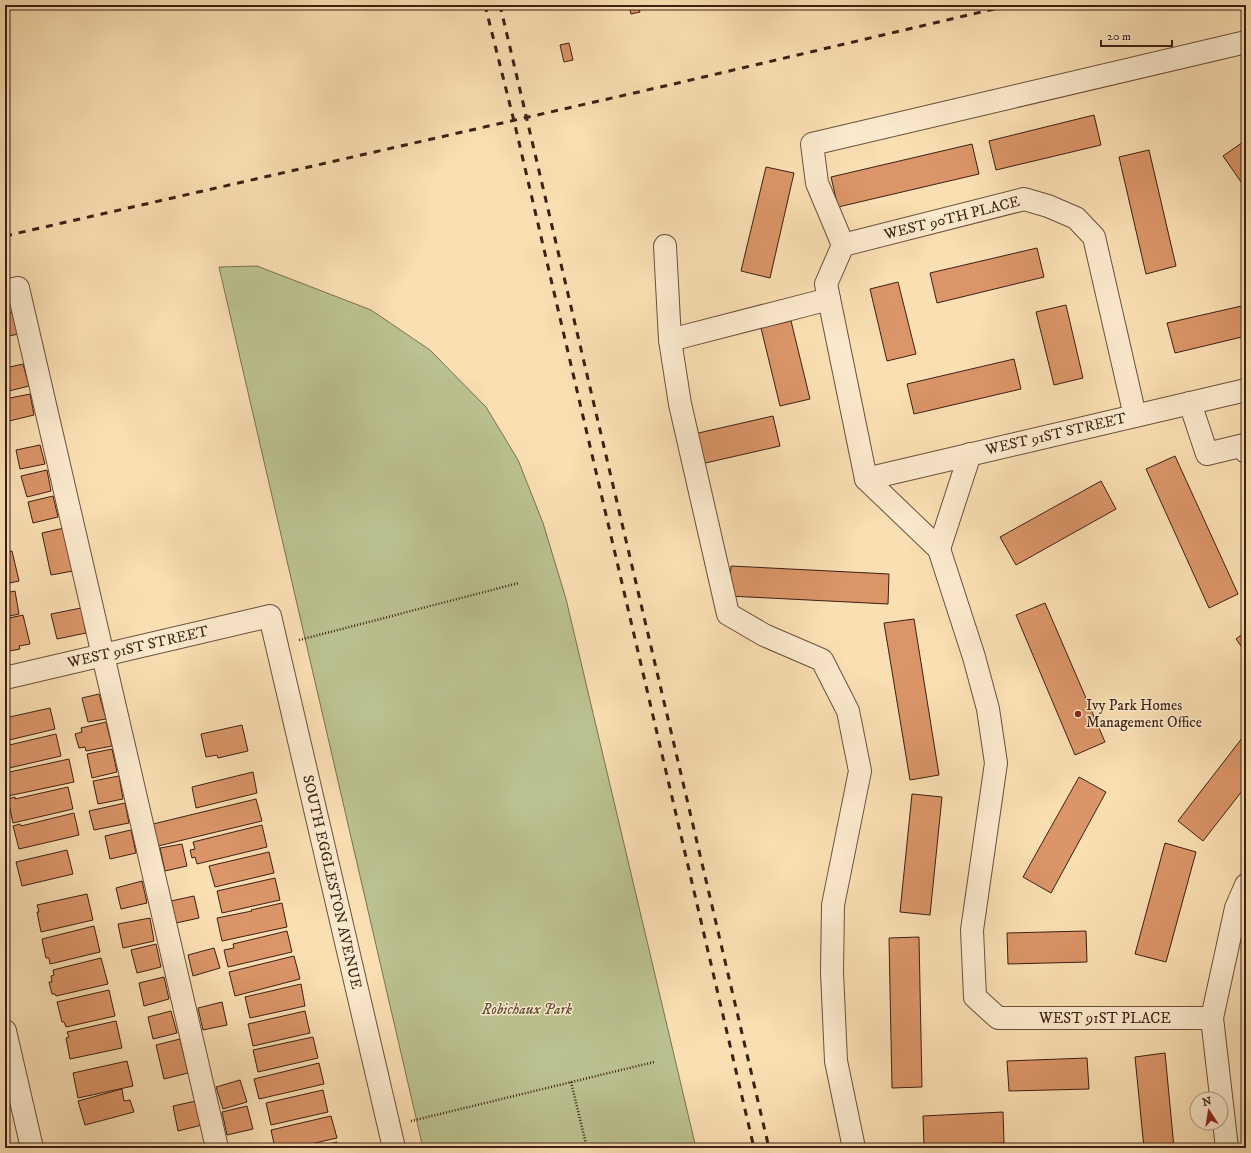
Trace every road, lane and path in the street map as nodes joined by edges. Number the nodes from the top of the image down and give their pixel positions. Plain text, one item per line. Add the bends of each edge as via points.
1 (1246, 42) edge
2 (843, 245) junction
3 (665, 246) dead end
4 (5, 291) edge
5 (827, 291) junction
6 (670, 340) junction
7 (1246, 390) edge
8 (1190, 403) junction
9 (1135, 416) junction
10 (1245, 447) edge
11 (970, 454) junction
12 (866, 479) junction
13 (940, 550) junction
14 (519, 583) dead end
15 (270, 616) joint
16 (298, 640) dead end
17 (103, 655) junction
18 (5, 678) edge
19 (1246, 885) edge
20 (1212, 1018) junction
21 (5, 1031) edge
22 (654, 1062) dead end
23 (571, 1082) junction
24 (410, 1121) dead end
25 (32, 1148) edge
26 (217, 1148) edge
27 (394, 1148) edge
28 (587, 1148) edge
29 (854, 1148) edge
30 (1227, 1148) edge

1 - 2 street via 812,144 817,183
2 - 5 street
2 - 9 street, WEST 90TH PLACE via 1024,200 1048,206 1076,218 1094,237
3 - 6 street
4 - 17 street via 18,288
5 - 6 street
5 - 12 street
6 - 29 street via 680,404 728,614 764,635 822,660 848,711 860,771 833,905 832,972 836,1061
7 - 8 street, WEST 91ST STREET
8 - 9 street, WEST 91ST STREET
8 - 10 street via 1207,454
9 - 11 street, WEST 91ST STREET
11 - 12 street, WEST 91ST STREET
11 - 13 street
12 - 13 street
13 - 20 street, WEST 91ST PLACE via 988,709 996,763 972,930 975,997 998,1018
14 - 16 path
15 - 17 street, WEST 91ST STREET
15 - 27 street, SOUTH EGGLESTON AVENUE
17 - 18 street, WEST 91ST STREET
17 - 26 street
19 - 20 street via 1236,908
20 - 30 street
21 - 25 street
22 - 23 path
23 - 24 path
23 - 28 path

